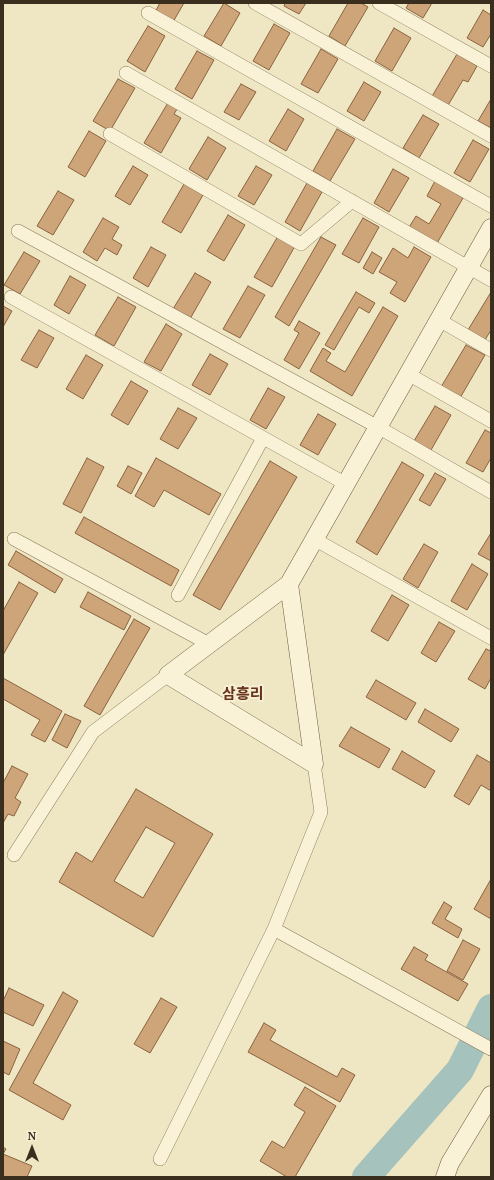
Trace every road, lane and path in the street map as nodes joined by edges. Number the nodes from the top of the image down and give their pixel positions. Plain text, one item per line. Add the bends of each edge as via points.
1 (255, 3) edge
2 (379, 3) edge
3 (148, 13) dead end
4 (491, 66) edge
5 (126, 73) dead end
6 (110, 134) dead end
7 (491, 136) edge
8 (352, 201) junction
9 (491, 206) edge
10 (491, 228) edge
11 (18, 230) dead end
12 (468, 268) junction
13 (491, 280) edge
14 (11, 297) dead end
15 (439, 320) junction
16 (491, 350) edge
17 (408, 374) junction
18 (491, 421) edge
19 (378, 427) junction
20 (263, 438) junction
21 (346, 484) junction
22 (491, 492) edge
23 (14, 538) dead end
24 (314, 539) junction
25 (289, 584) junction
26 (178, 595) dead end
27 (491, 638) edge
28 (209, 644) junction
29 (168, 675) junction
30 (314, 764) junction
31 (14, 855) dead end
32 (274, 929) junction
33 (489, 1047) edge
34 (491, 1095) edge
35 (160, 1159) dead end
36 (445, 1177) edge

1 - 7 street
2 - 4 street
3 - 9 street
5 - 8 street
6 - 8 street via 301,244
8 - 12 street
10 - 12 street
11 - 19 street
12 - 13 street
12 - 15 street
14 - 20 street
15 - 16 street
15 - 17 street
17 - 18 street
17 - 19 street
19 - 21 street
19 - 22 street
20 - 21 street
20 - 26 street
21 - 24 street
23 - 28 street
24 - 25 street
24 - 27 street
25 - 28 street
25 - 30 street
28 - 29 street
29 - 30 street
29 - 31 street via 93,732
30 - 32 street via 321,812
32 - 33 street
32 - 35 street
34 - 36 street via 450,1163

